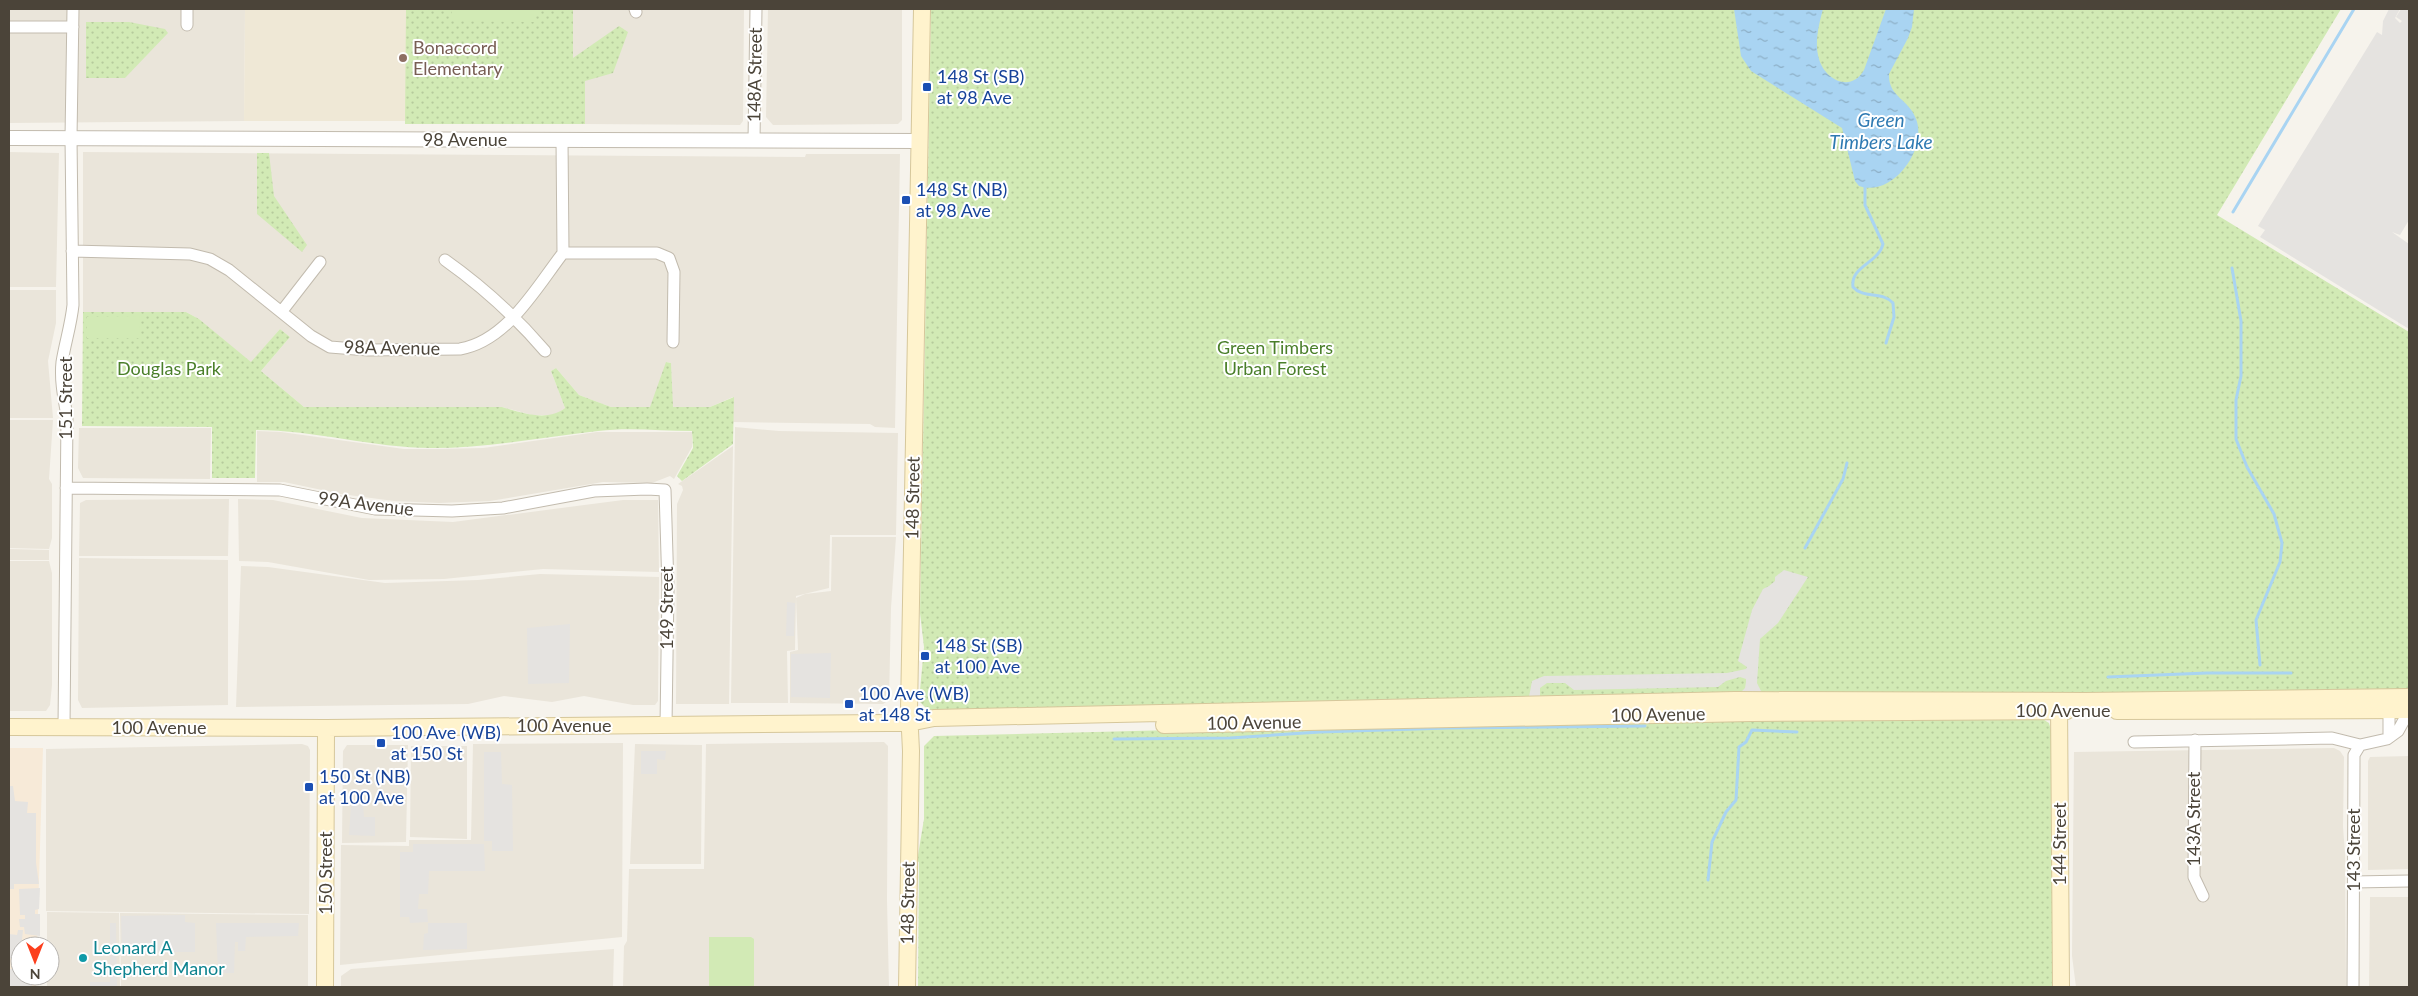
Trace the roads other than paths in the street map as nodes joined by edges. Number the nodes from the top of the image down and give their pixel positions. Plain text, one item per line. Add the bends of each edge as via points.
1 (73, 9) edge
2 (187, 9) edge
3 (756, 9) edge
4 (922, 9) edge
5 (187, 25) dead end
6 (9, 27) edge
7 (73, 27) junction
8 (9, 138) edge
9 (71, 138) junction
10 (562, 140) junction
11 (754, 140) junction
12 (920, 141) junction
13 (72, 251) junction
14 (563, 253) junction
15 (445, 260) dead end
16 (320, 262) dead end
17 (282, 312) junction
18 (514, 316) junction
19 (673, 342) dead end
20 (545, 351) dead end
21 (66, 488) junction
22 (665, 490) joint
23 (2408, 704) edge
24 (2059, 706) junction
25 (2389, 710) junction
26 (909, 723) junction
27 (666, 725) junction
28 (9, 727) edge
29 (64, 727) junction
30 (326, 728) junction
31 (2389, 737) junction
32 (2195, 740) junction
33 (2134, 742) dead end
34 (2360, 745) junction
35 (2409, 881) edge
36 (2354, 882) junction
37 (2203, 896) dead end
38 (325, 987) edge
39 (907, 987) edge
40 (2061, 987) edge
41 (2353, 987) edge

1 - 7 street, 151 Street
2 - 5 street
3 - 11 street, 148A Street
4 - 12 main road, 148 Street
6 - 7 street
7 - 9 street, 151 Street
8 - 9 street, 98 Avenue
9 - 10 street, 98 Avenue
9 - 13 street, 151 Street
10 - 11 street, 98 Avenue
10 - 14 street
11 - 12 street, 98 Avenue
12 - 26 main road, 148 Street
13 - 17 street, 98A Avenue via 177,253 210,260 229,270
13 - 21 street, 151 Street via 71,325 62,365 67,416
14 - 18 street, 98A Avenue
14 - 19 street via 657,253 669,258 674,272
15 - 18 street via 475,281
16 - 17 street
17 - 18 street, 98A Avenue via 330,347 368,350 473,347
18 - 20 street
21 - 22 street, 99A Avenue via 280,490 375,509 452,511 503,508 594,491
21 - 29 street, 151 Street
22 - 27 street, 149 Street via 668,588
23 - 24 main road, 100 Avenue
23 - 25 main road, 100 Avenue
23 - 31 street via 2398,731
24 - 25 main road, 100 Avenue
24 - 26 main road, 100 Avenue via 934,729
24 - 40 main road, 144 Street
25 - 31 street
26 - 27 main road, 100 Avenue
26 - 39 main road, 148 Street
27 - 30 main road, 100 Avenue
28 - 29 main road, 100 Avenue
29 - 30 main road, 100 Avenue
30 - 38 main road, 150 Street
31 - 34 street
32 - 33 street
32 - 34 street via 2332,738
32 - 37 street, 143A Street via 2194,877
34 - 36 street, 143 Street via 2354,755
35 - 36 street
36 - 41 street, 143 Street

